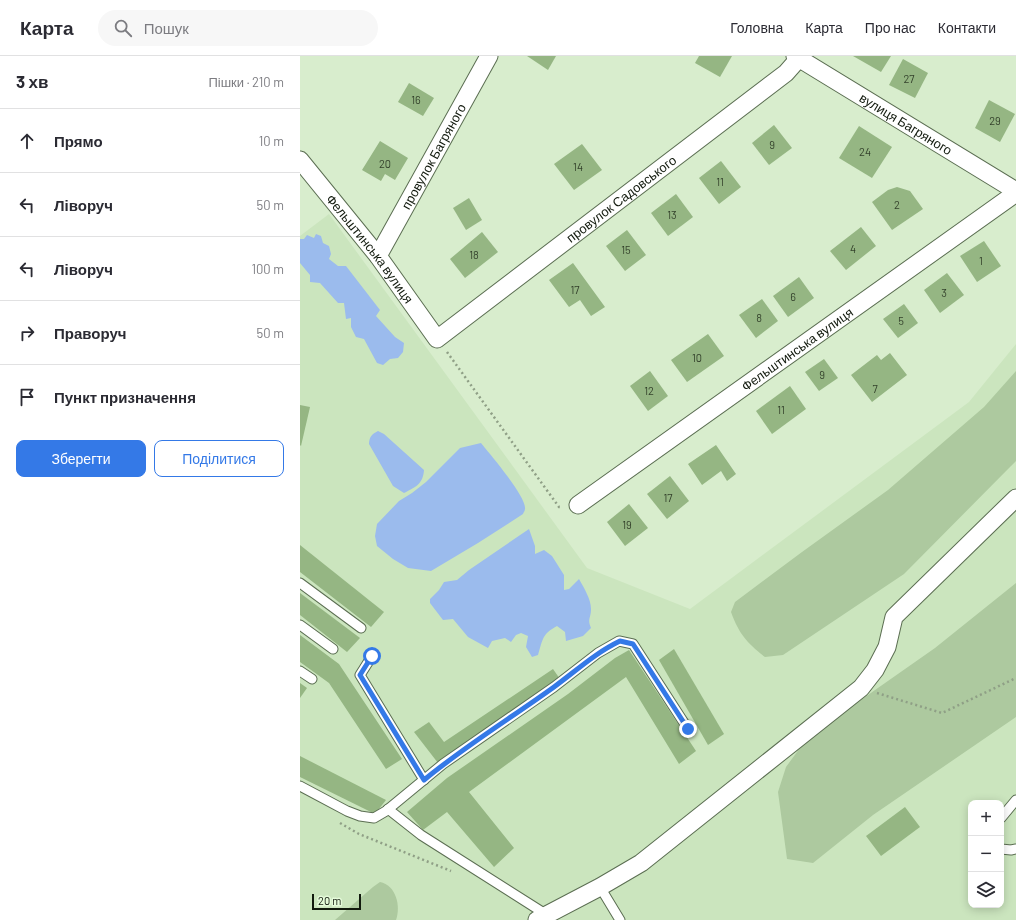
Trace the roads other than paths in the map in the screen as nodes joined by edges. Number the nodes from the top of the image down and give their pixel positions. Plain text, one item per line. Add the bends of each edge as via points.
1 (489, 56) edge
2 (799, 57) edge
3 (300, 160) edge
4 (1016, 192) edge
5 (378, 256) junction
6 (437, 339) joint
7 (1016, 498) edge
8 (578, 505) road end
9 (300, 583) edge
10 (300, 625) edge
11 (361, 628) dead end
12 (333, 650) dead end
13 (372, 656) dead end
14 (300, 671) edge
15 (312, 679) dead end
16 (688, 729) dead end
17 (424, 780) junction
18 (300, 786) edge
19 (1016, 800) edge
20 (388, 809) junction
21 (1004, 814) edge
22 (1004, 849) edge
23 (1016, 849) edge
24 (600, 887) junction
25 (542, 917) edge
26 (620, 920) edge

1 - 5 street, провулок Багряного
2 - 4 street, вулиця Багряного
2 - 6 street, провулок Садовського via 786,73
3 - 5 street, Фельштинська вулиця
4 - 8 street, Фельштинська вулиця
5 - 6 street, Фельштинська вулиця
7 - 24 street via 894,617 887,647 875,670 861,688 641,862
9 - 11 lane
10 - 12 lane
13 - 17 lane via 360,675
14 - 15 lane
16 - 17 lane via 633,644 620,641 598,653
17 - 20 lane
18 - 20 lane via 360,816 374,818
19 - 21 lane
20 - 25 lane via 421,835
22 - 23 lane
24 - 25 street
24 - 26 lane

